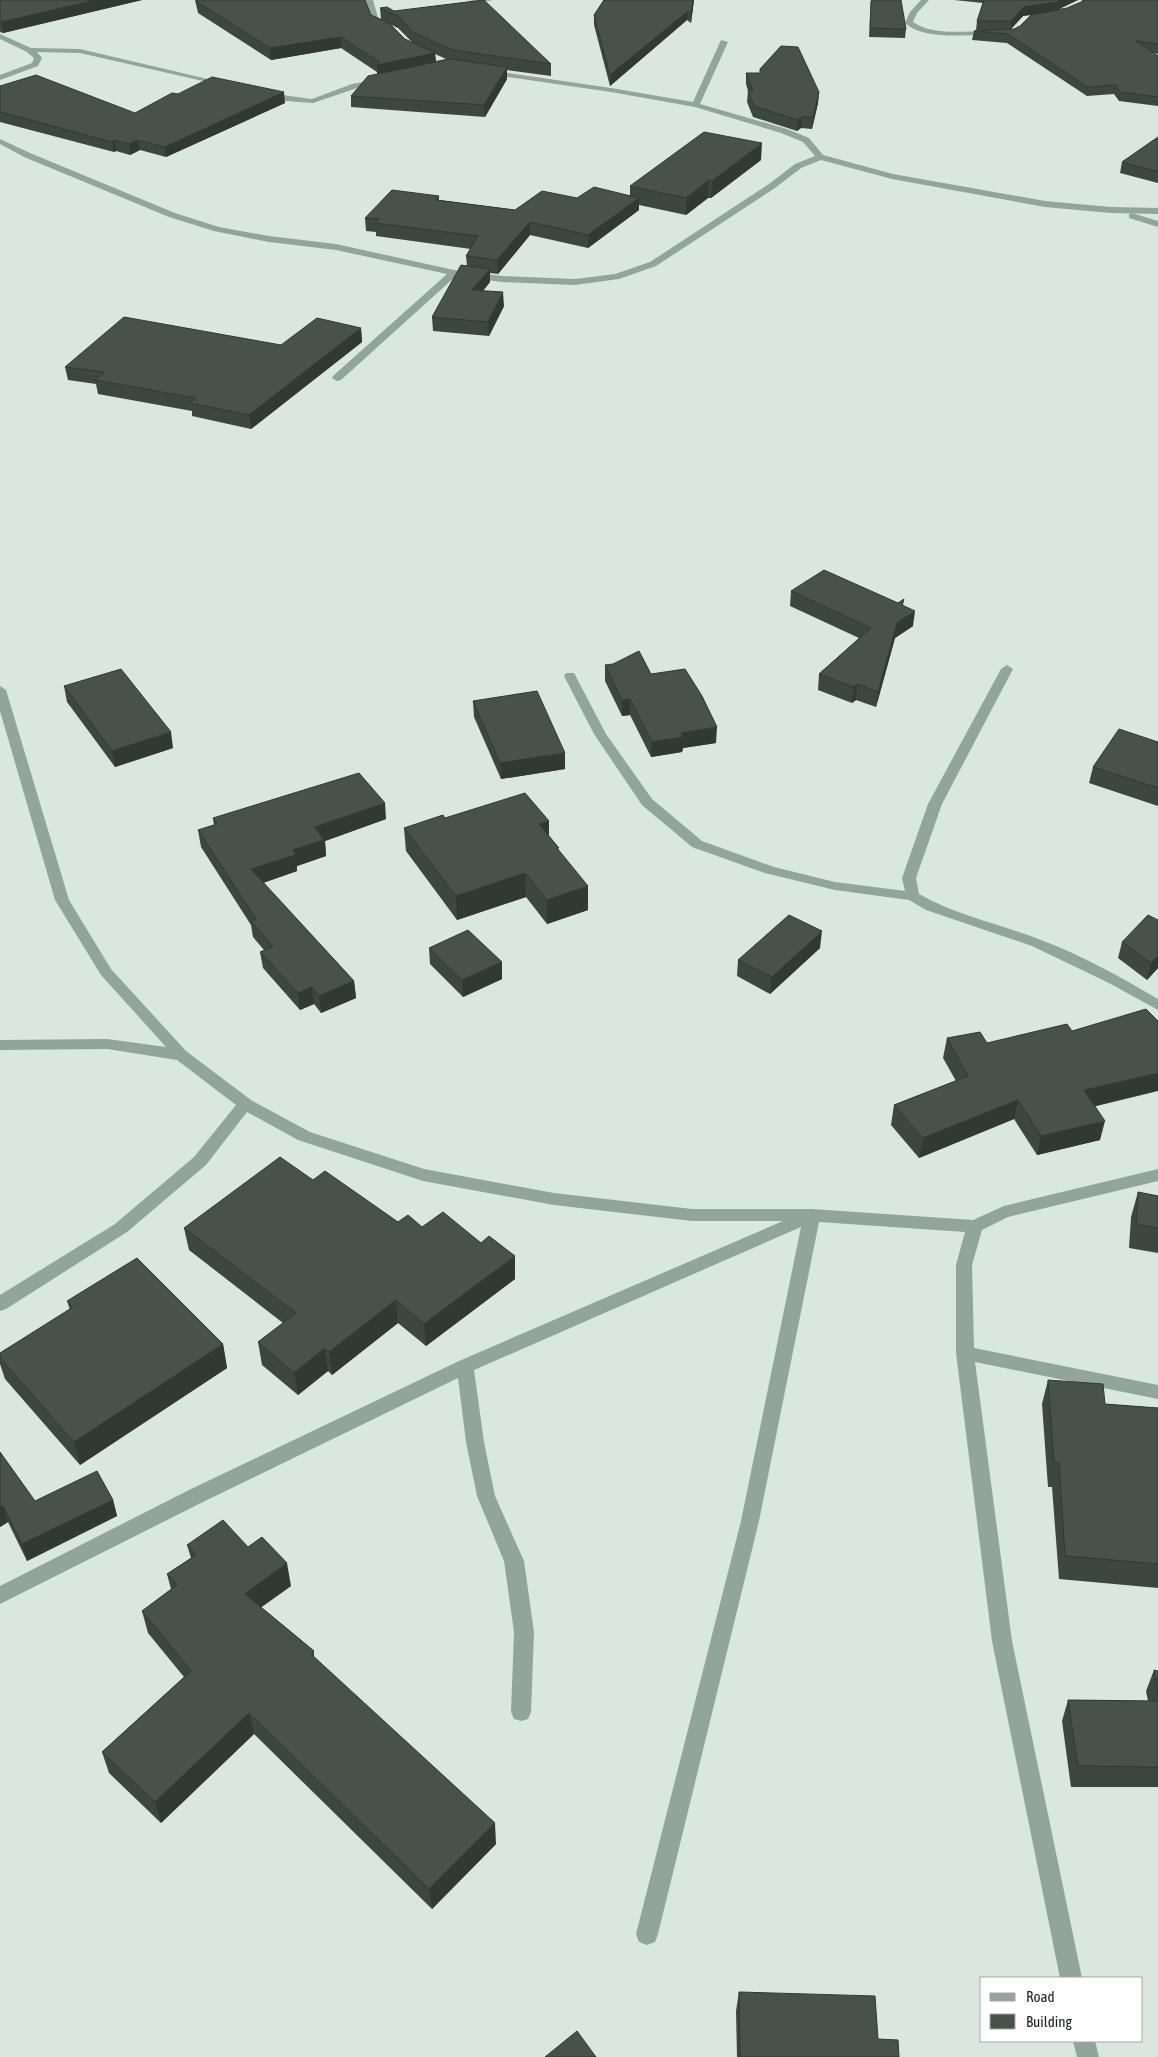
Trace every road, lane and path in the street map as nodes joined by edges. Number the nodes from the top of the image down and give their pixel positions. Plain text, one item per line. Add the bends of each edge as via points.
1 (369, 0) edge
2 (489, 0) edge
3 (925, 0) edge
4 (462, 4) edge
5 (1000, 34) edge
6 (0, 36) edge
7 (399, 37) edge
8 (724, 42) dead end
9 (30, 50) junction
10 (475, 70) edge
11 (0, 78) edge
12 (388, 79) edge
13 (229, 86) edge
14 (258, 92) edge
15 (696, 105) junction
16 (0, 141) edge
17 (820, 157) junction
18 (1111, 210) junction
19 (1158, 211) edge
20 (1158, 224) edge
21 (454, 273) junction
22 (337, 378) dead end
23 (1007, 669) dead end
24 (570, 676) dead end
25 (0, 690) edge
26 (913, 896) junction
27 (1158, 1005) edge
28 (0, 1045) edge
29 (181, 1055) junction
30 (245, 1104) junction
31 (1158, 1175) edge
32 (812, 1215) junction
33 (976, 1226) junction
34 (0, 1304) edge
35 (965, 1353) junction
36 (465, 1366) junction
37 (1158, 1392) edge
38 (0, 1595) edge
39 (521, 1712) dead end
40 (647, 1934) dead end
41 (1071, 1977) edge
42 (1084, 2042) edge
43 (1088, 2057) edge

1 - 7 street via 371,11 378,16 376,22
2 - 4 street
3 - 5 street via 909,23 914,28
6 - 9 street
8 - 15 street
9 - 11 street via 38,58 35,64
9 - 13 street via 80,51
10 - 15 street
12 - 14 street via 355,86 313,101
15 - 17 street via 784,130 806,140
16 - 21 street via 172,215 217,229 336,247
17 - 18 street via 972,192 1045,204
17 - 21 street via 798,166 654,264 616,277 575,282
18 - 19 street
18 - 20 street
21 - 22 street
23 - 26 street via 935,804 909,878
24 - 26 street via 600,734 647,802 697,844 770,870 835,886
25 - 29 street via 62,900 106,972
26 - 27 street via 931,908 1037,943
28 - 29 street via 107,1044
29 - 30 street
30 - 32 street via 304,1136 423,1175 554,1199 692,1215
30 - 34 street via 200,1161 120,1228
31 - 33 street via 1004,1212
32 - 33 street
32 - 36 street
32 - 40 street via 750,1521
33 - 35 street via 964,1265
35 - 37 street
35 - 41 street via 1002,1641
36 - 38 street
36 - 39 street via 486,1496 514,1561 524,1632
42 - 43 street

